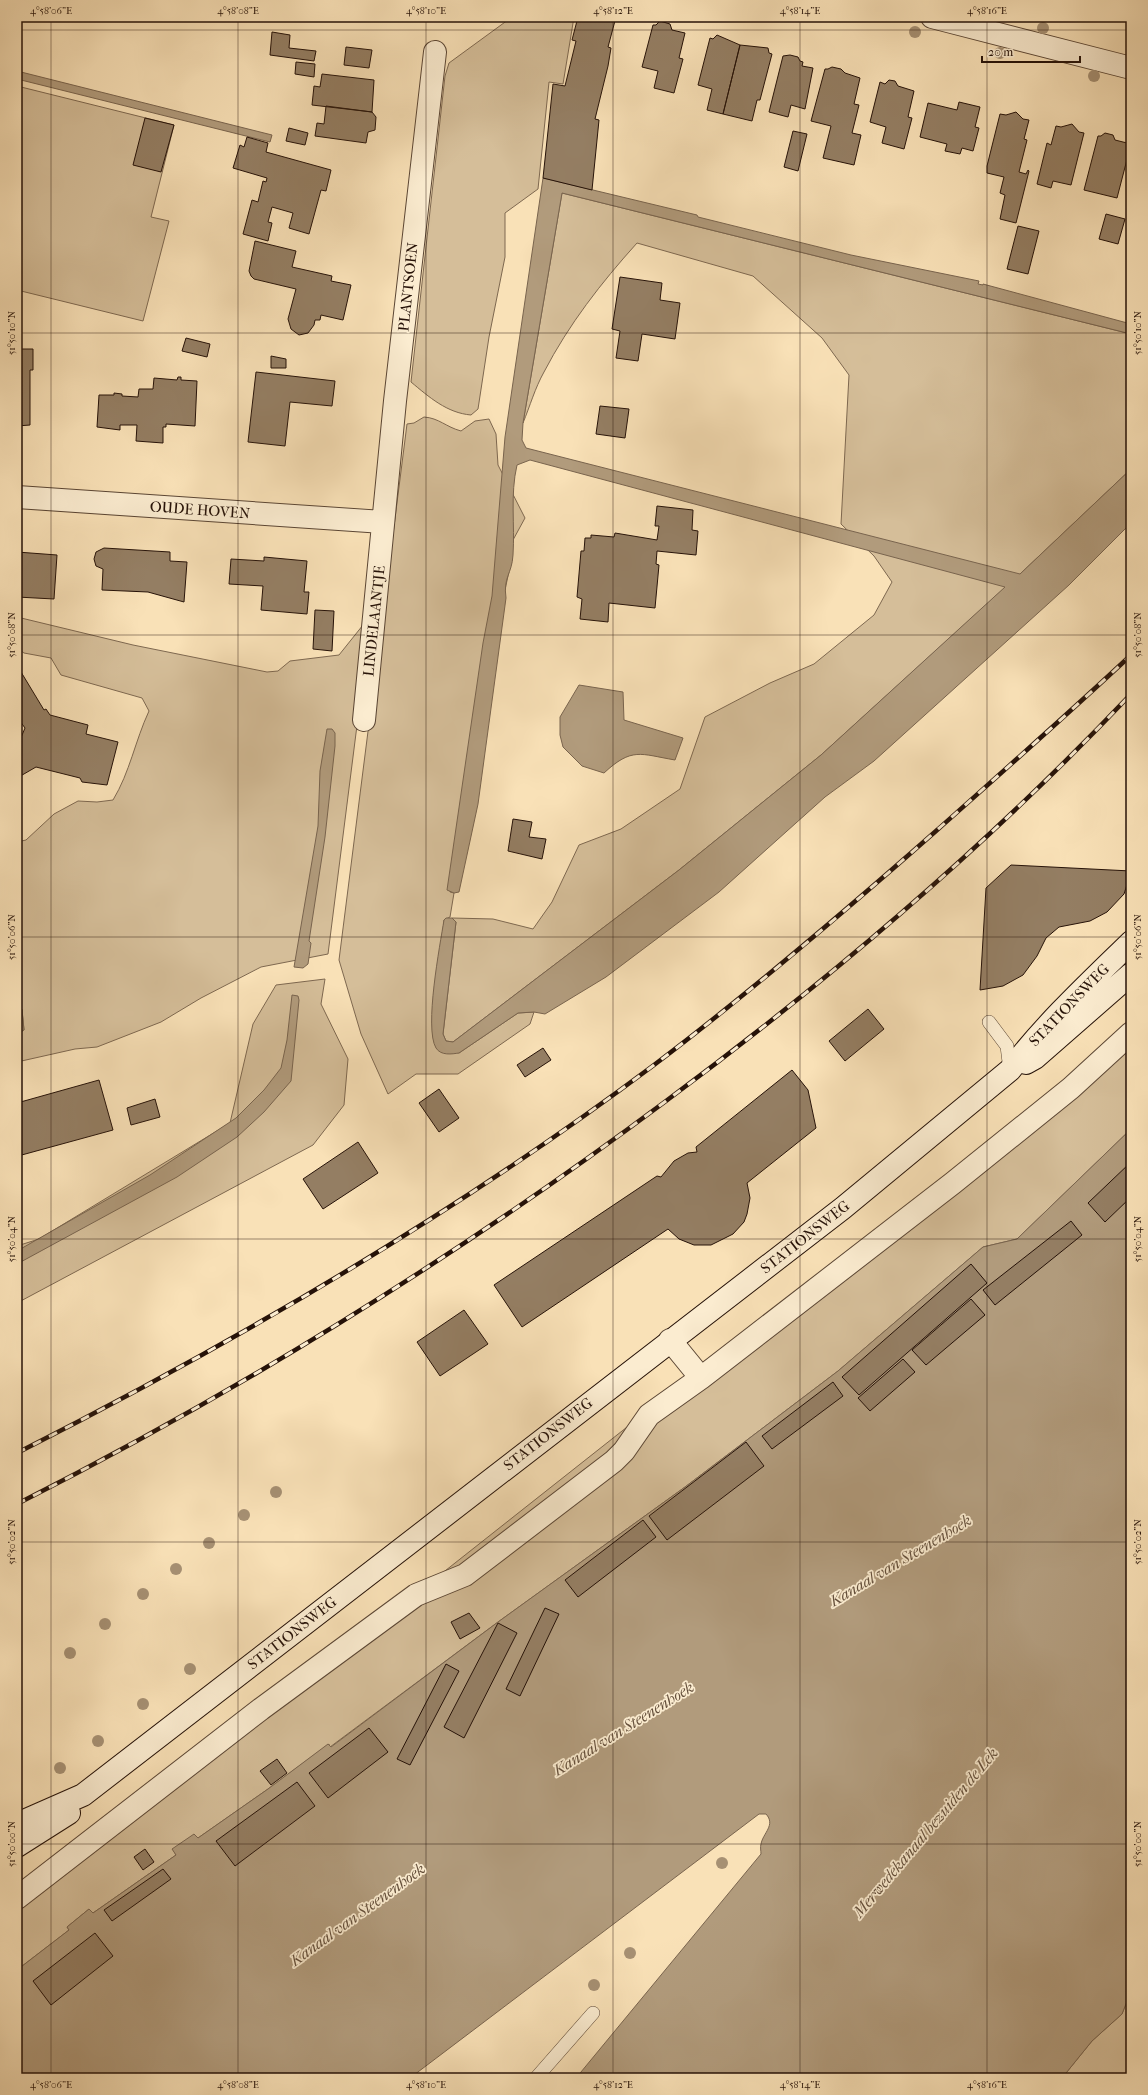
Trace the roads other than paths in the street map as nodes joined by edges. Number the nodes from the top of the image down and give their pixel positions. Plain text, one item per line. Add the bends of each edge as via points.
1 (932, 17) edge
2 (435, 52) dead end
3 (1131, 68) edge
4 (17, 497) edge
5 (383, 522) junction
6 (364, 720) dead end
7 (1131, 942) edge
8 (1131, 974) edge
9 (989, 1022) dead end
10 (1131, 1033) edge
11 (1010, 1070) junction
12 (670, 1340) junction
13 (701, 1378) junction
14 (83, 1795) junction
15 (17, 1824) edge
16 (17, 1846) edge
17 (17, 1898) edge
18 (593, 2013) dead end
19 (536, 2078) edge

1 - 3 street
2 - 5 street, PLANTSOEN
4 - 5 street, OUDE HOVEN
5 - 6 street, LINDELAANTJE
7 - 11 street, STATIONSWEG via 1072,999 1028,1046
8 - 11 street, STATIONSWEG via 1035,1058
9 - 11 lane via 1007,1046
10 - 13 street via 1071,1088 953,1183
11 - 12 street, STATIONSWEG via 844,1208
12 - 13 street
12 - 14 street, STATIONSWEG
13 - 17 street via 649,1416 614,1461 465,1575 416,1595 261,1709
14 - 15 street, STATIONSWEG
14 - 16 street, STATIONSWEG via 69,1814
18 - 19 lane

